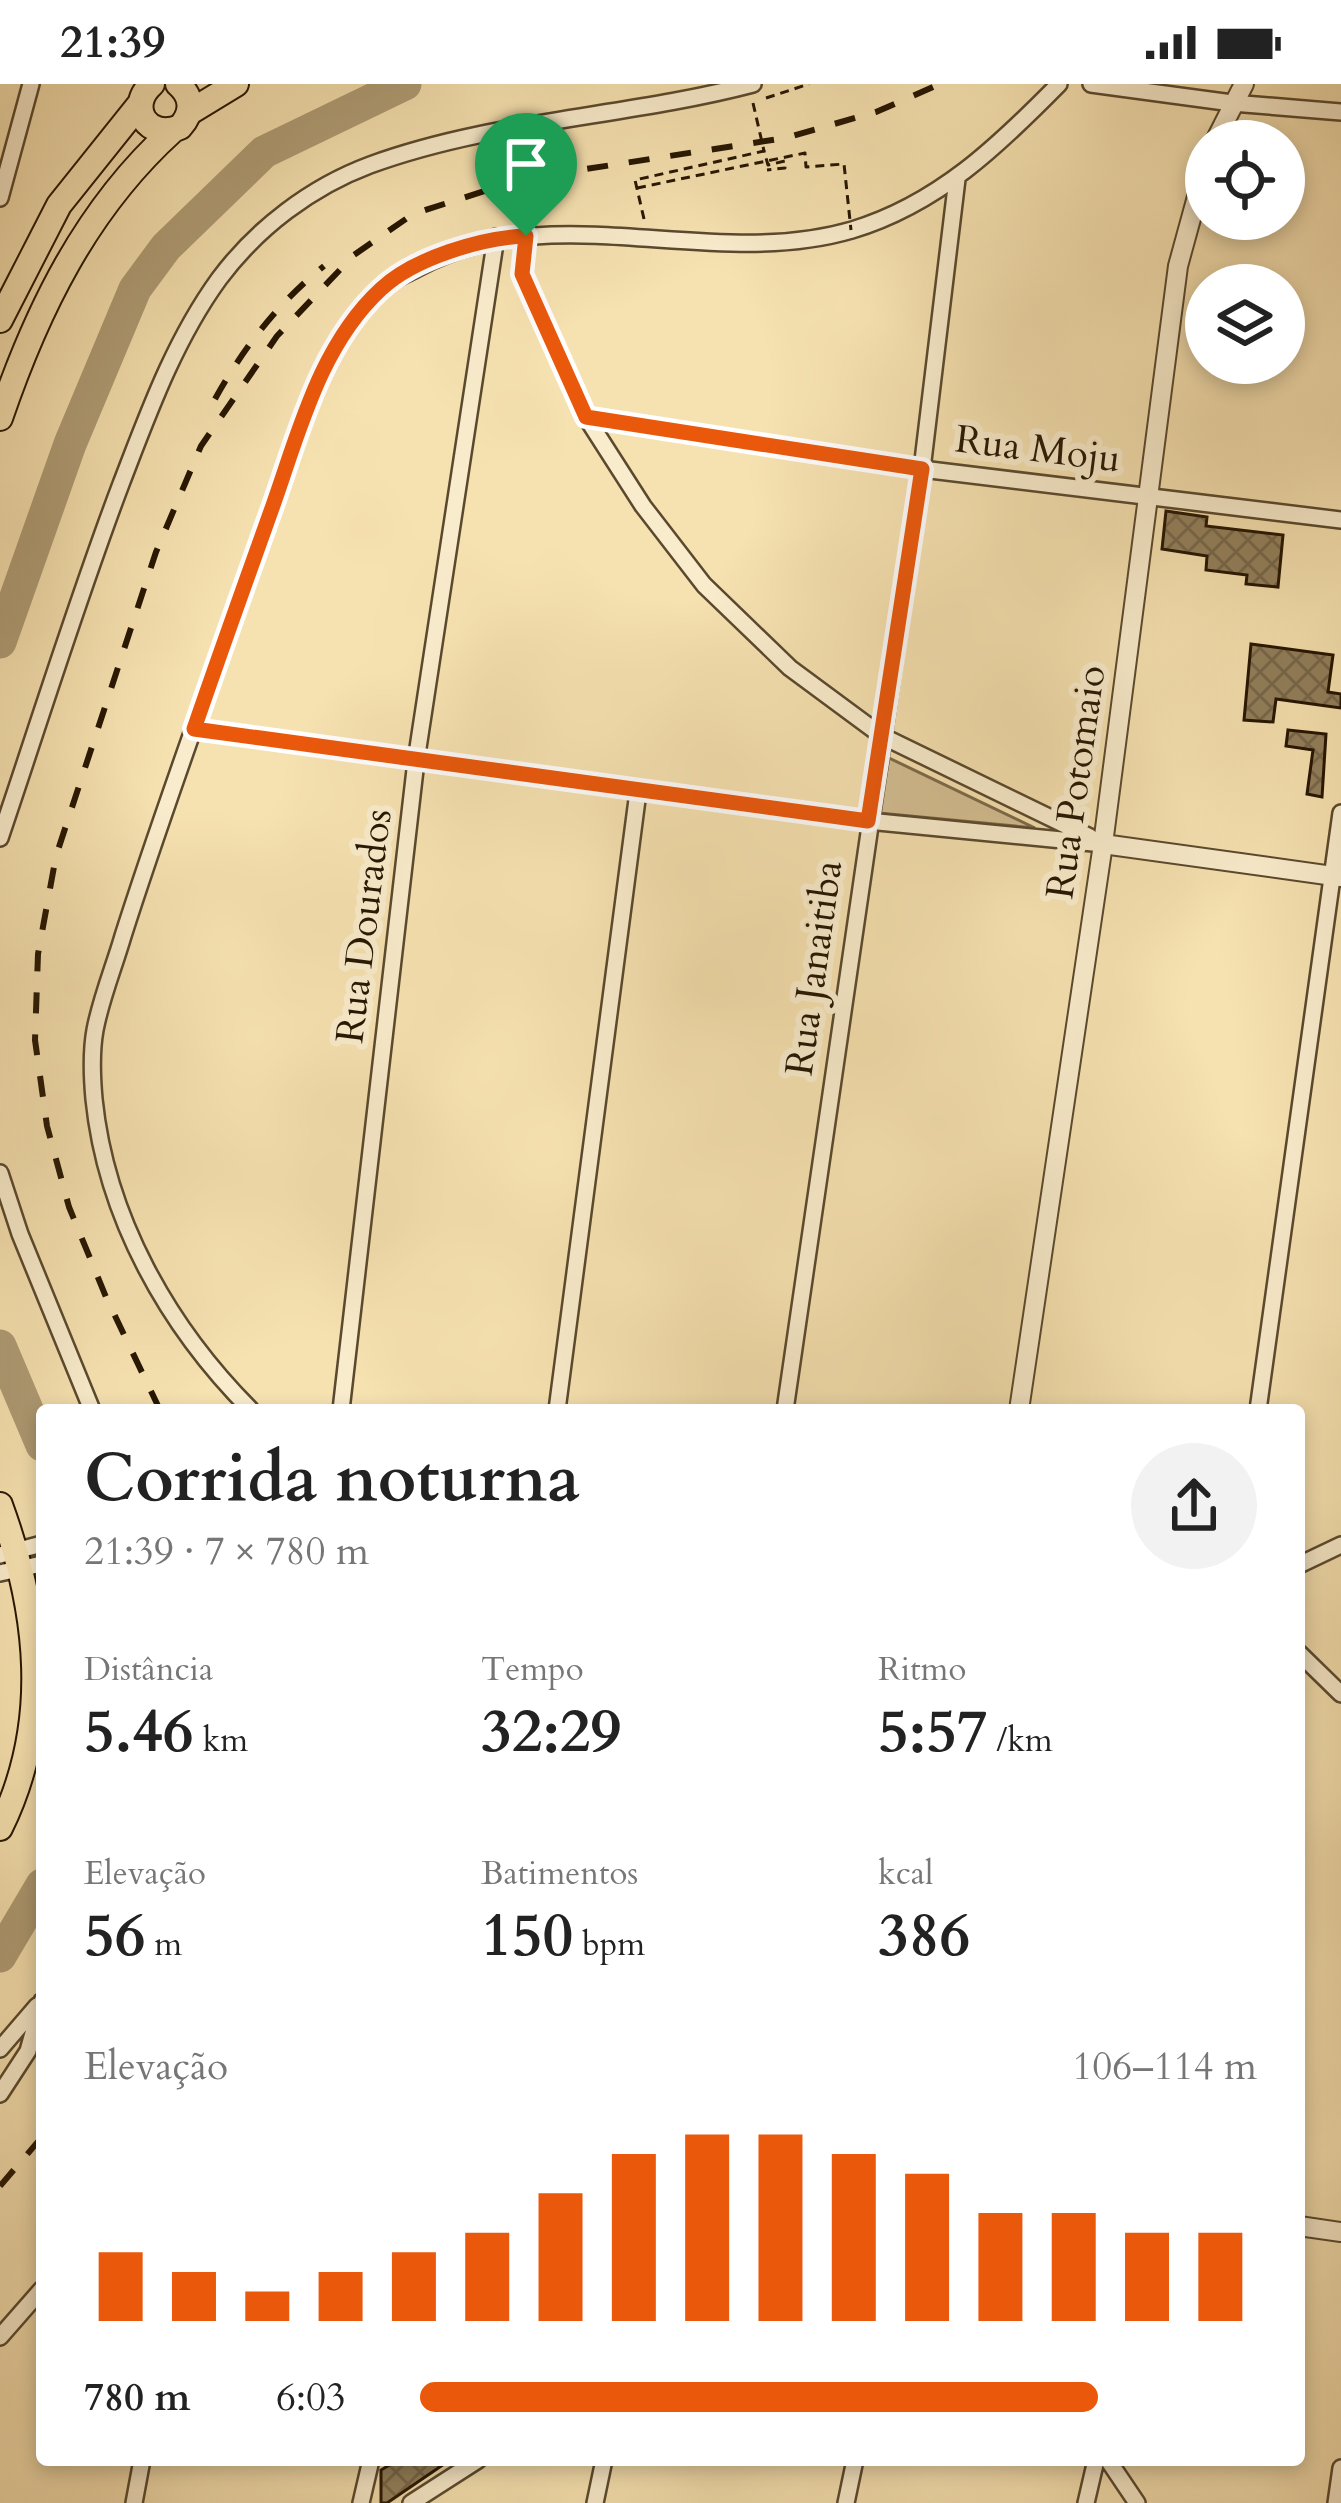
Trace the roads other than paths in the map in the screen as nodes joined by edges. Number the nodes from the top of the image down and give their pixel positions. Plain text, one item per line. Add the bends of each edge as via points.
1 (31, 84) edge
2 (178, 84) edge
3 (236, 84) edge
4 (753, 84) edge
5 (1059, 84) edge
6 (1091, 84) edge
7 (1244, 84) edge
8 (140, 92) edge
9 (1232, 103) junction
10 (190, 112) junction
11 (1341, 112) edge
12 (1224, 120) edge
13 (172, 131) junction
14 (957, 179) junction
15 (0, 198) edge
16 (526, 236) junction
17 (496, 237) junction
18 (1185, 240) edge
19 (0, 320) edge
20 (586, 417) junction
21 (0, 418) edge
22 (922, 469) junction
23 (1147, 495) junction
24 (1341, 520) edge
25 (194, 729) junction
26 (882, 736) junction
27 (416, 761) junction
28 (638, 791) junction
29 (1341, 813) edge
30 (868, 821) junction
31 (0, 838) edge
32 (1103, 844) junction
33 (1337, 876) edge
34 (0, 1173) edge
35 (90, 1404) edge
36 (246, 1404) edge
37 (341, 1404) edge
38 (558, 1404) edge
39 (786, 1404) edge
40 (1020, 1404) edge
41 (1259, 1404) edge
42 (0, 1505) edge
43 (1341, 1545) edge
44 (23, 1559) edge
45 (1305, 1562) edge
46 (1305, 1660) edge
47 (1341, 1694) edge
48 (0, 1828) edge
49 (36, 2008) edge
50 (36, 2022) edge
51 (0, 2049) edge
52 (0, 2094) edge
53 (1305, 2227) edge
54 (1341, 2232) edge
55 (36, 2296) edge
56 (0, 2337) edge
57 (141, 2466) edge
58 (369, 2466) edge
59 (469, 2466) edge
60 (603, 2466) edge
61 (854, 2466) edge
62 (1095, 2466) edge
63 (1112, 2466) edge
64 (1341, 2468) edge
65 (134, 2503) edge
66 (362, 2503) edge
67 (411, 2503) edge
68 (595, 2503) edge
69 (846, 2503) edge
70 (1086, 2503) edge
71 (1137, 2503) edge
72 (1336, 2503) edge

1 - 15 street
2 - 10 main road
3 - 10 main road
4 - 31 street via 430,147 308,194 260,235 220,278 156,391
5 - 14 street
6 - 9 street
7 - 9 street
8 - 13 main road via 149,126
8 - 19 main road via 59,205
9 - 11 street
9 - 12 street
10 - 13 main road
13 - 21 main road via 112,193 69,256
14 - 16 street via 850,230 791,242
14 - 22 street, Rua Janaitiba
16 - 17 street
16 - 20 street via 522,274
17 - 25 street via 382,288 338,344 298,428
17 - 27 street, Rua Dourados
18 - 23 street, Rua Potomaio
20 - 22 street, Rua Moju
20 - 26 street via 704,585 790,668
22 - 23 street, Rua Moju
22 - 26 street, Rua Janaitiba
23 - 24 street, Rua Moju
23 - 32 street, Rua Potomaio
25 - 27 street
25 - 36 street via 103,996 94,1101 128,1231 183,1331
26 - 30 street, Rua Janaitiba
26 - 32 street
27 - 28 street
27 - 37 street, Rua Dourados
28 - 30 street
28 - 38 street
29 - 33 street
30 - 32 street
30 - 39 street, Rua Janaitiba
32 - 33 street
32 - 40 street, Rua Potomaio
33 - 41 street
34 - 35 street
42 - 44 main road
43 - 45 street
44 - 48 main road via 35,1700
46 - 47 street
49 - 51 street
50 - 52 street
53 - 54 street
55 - 56 street
57 - 65 street
58 - 66 street
59 - 67 street
60 - 68 street
61 - 69 street
62 - 70 street
63 - 71 street
64 - 72 street

